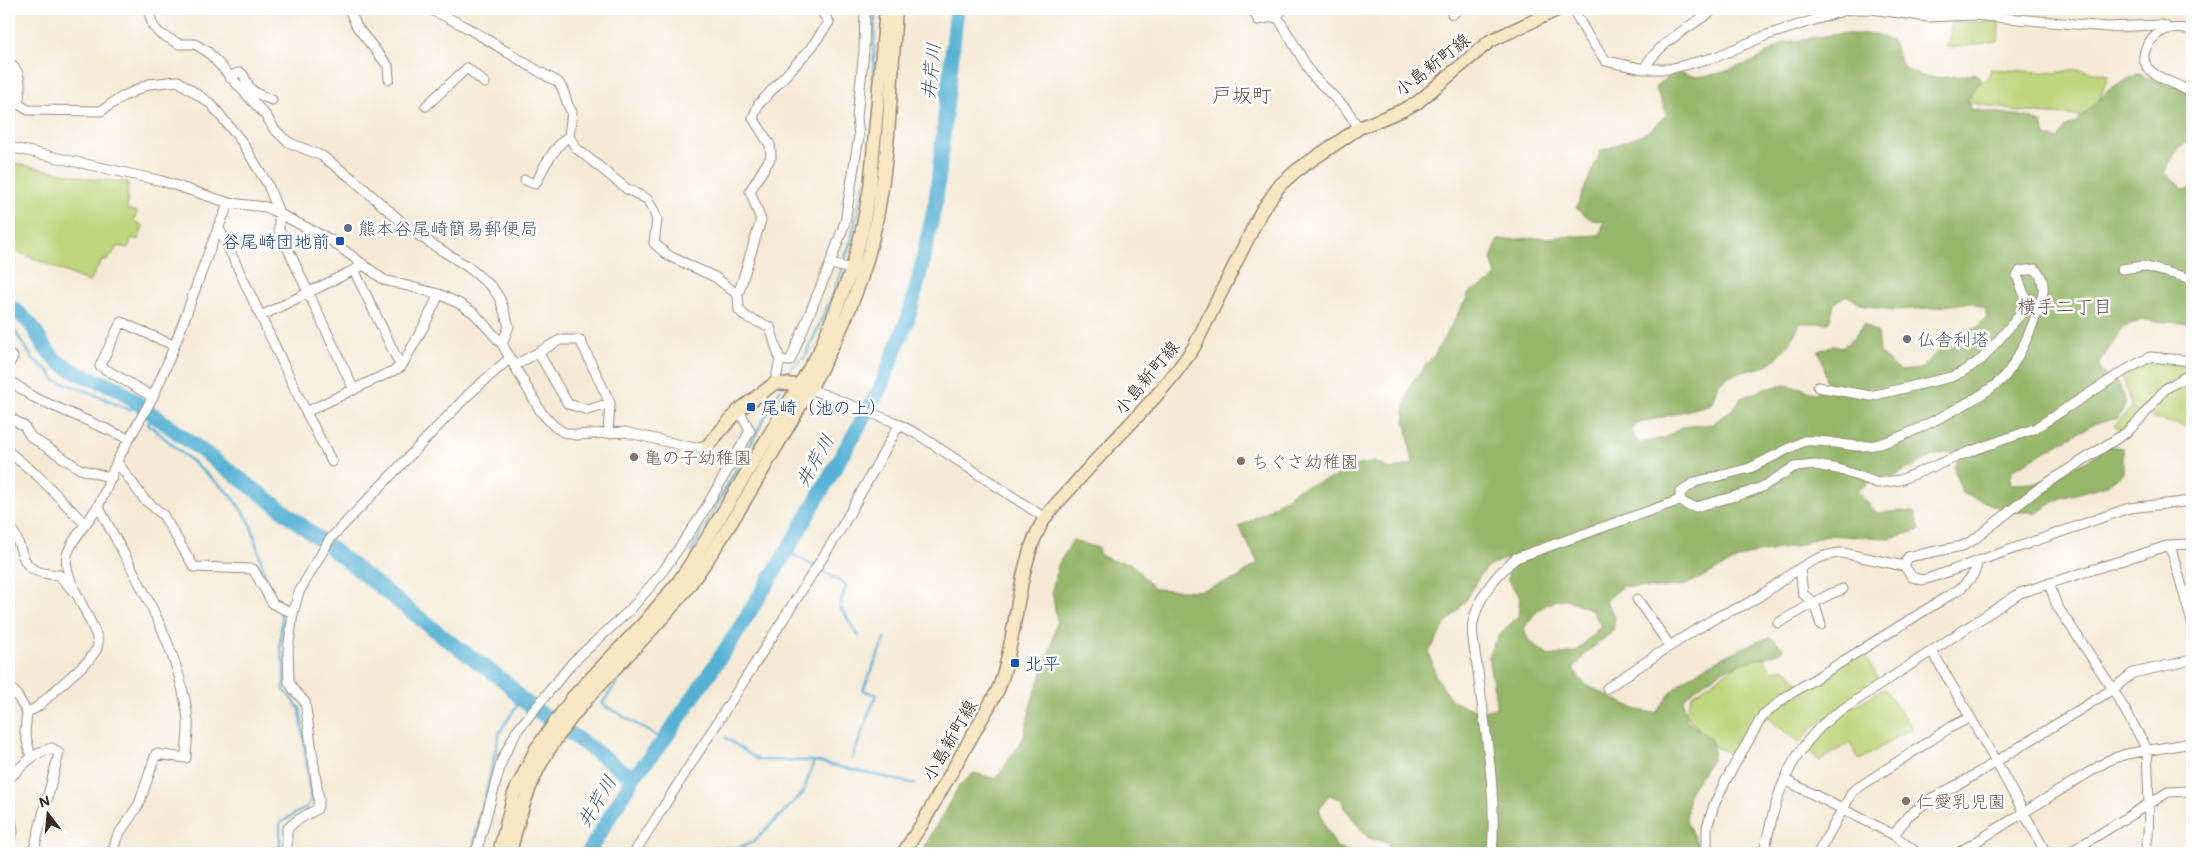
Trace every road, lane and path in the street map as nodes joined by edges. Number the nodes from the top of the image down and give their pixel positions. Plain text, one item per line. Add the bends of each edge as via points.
1 (148, 9) edge
2 (349, 9) edge
3 (428, 9) edge
4 (820, 9) edge
5 (865, 9) edge
6 (886, 9) edge
7 (896, 9) edge
8 (1253, 9) edge
9 (1559, 9) edge
10 (1574, 9) edge
11 (1715, 9) edge
12 (1280, 12) edge
13 (2192, 15) edge
14 (2169, 29) junction
15 (2192, 29) edge
16 (9, 62) edge
17 (1644, 69) junction
18 (230, 78) junction
19 (389, 79) dead end
20 (485, 83) dead end
21 (2192, 94) edge
22 (272, 100) dead end
23 (426, 106) dead end
24 (1359, 128) junction
25 (876, 134) junction
26 (569, 136) junction
27 (859, 136) junction
28 (9, 146) edge
29 (525, 180) dead end
30 (229, 203) junction
31 (279, 214) junction
32 (218, 226) junction
33 (830, 264) junction
34 (364, 265) junction
35 (852, 269) junction
36 (2122, 269) dead end
37 (354, 270) junction
38 (2192, 278) edge
39 (309, 292) junction
40 (439, 294) junction
41 (738, 295) junction
42 (261, 316) junction
43 (502, 344) junction
44 (173, 345) junction
45 (538, 352) junction
46 (9, 355) edge
47 (780, 360) junction
48 (2192, 361) edge
49 (512, 362) junction
50 (9, 364) edge
51 (401, 367) junction
52 (2192, 373) edge
53 (9, 380) edge
54 (775, 383) junction
55 (805, 387) junction
56 (1818, 387) dead end
57 (354, 390) junction
58 (152, 397) junction
59 (610, 403) junction
60 (739, 410) junction
61 (306, 412) junction
62 (9, 417) edge
63 (896, 424) junction
64 (608, 433) junction
65 (130, 439) junction
66 (708, 445) joint
67 (9, 452) edge
68 (117, 462) junction
69 (332, 462) dead end
70 (112, 478) junction
71 (1680, 500) junction
72 (2192, 501) edge
73 (98, 506) junction
74 (1045, 518) junction
75 (85, 524) junction
76 (9, 525) edge
77 (2192, 544) edge
78 (2170, 545) junction
79 (1977, 563) junction
80 (1904, 566) junction
81 (1800, 569) junction
82 (2050, 583) junction
83 (1843, 590) dead end
84 (76, 596) junction
85 (1637, 599) dead end
86 (1814, 604) junction
87 (293, 613) junction
88 (2192, 622) edge
89 (1778, 623) dead end
90 (1821, 625) dead end
91 (1670, 646) junction
92 (1932, 651) junction
93 (2192, 660) edge
94 (1606, 688) dead end
95 (2113, 688) junction
96 (14, 691) dead end
97 (27, 712) junction
98 (1969, 718) junction
99 (552, 735) junction
100 (2192, 743) edge
101 (2148, 750) junction
102 (31, 758) junction
103 (1995, 760) junction
104 (10, 776) edge
105 (1785, 780) junction
106 (2192, 791) edge
107 (2149, 802) junction
108 (1842, 809) junction
109 (9, 810) edge
110 (2024, 812) junction
111 (1894, 835) junction
112 (9, 839) edge
113 (33, 853) edge
114 (112, 853) edge
115 (287, 853) edge
116 (476, 853) edge
117 (499, 853) edge
118 (510, 853) edge
119 (634, 853) edge
120 (903, 853) edge
121 (1492, 853) edge
122 (1707, 853) edge
123 (1764, 853) edge
124 (1818, 853) edge
125 (1917, 853) edge
126 (1958, 853) edge
127 (2046, 853) edge
128 (2069, 853) edge
129 (2145, 853) edge

1 - 18 street via 159,33 179,44 195,44 208,52
2 - 19 street via 357,27 388,66
3 - 26 street via 452,18 558,82 572,112
4 - 41 street via 829,22 758,105 753,118 770,145 771,157 750,191 762,220
5 - 27 street via 857,116
6 - 25 street
7 - 55 street via 885,155 864,269 836,339
8 - 12 street via 1258,20
9 - 24 street, 小島新町線 via 1490,40 1418,102
10 - 17 street via 1606,61
11 - 17 street via 1664,46 1650,58
12 - 24 street via 1312,75 1346,109
13 - 15 street
14 - 15 street
14 - 17 street via 2160,25 2107,26 1973,14 1928,17 1849,9 1767,34 1716,57 1669,69
14 - 21 street via 2148,44 2144,61 2151,72
16 - 31 street via 17,69 21,82 18,104 28,110 101,111 149,84 178,80 211,104 242,142 268,185
18 - 22 street via 235,73 244,75 251,90
18 - 43 street via 288,142 322,156 413,232 468,267 492,287 500,299 509,326
20 - 23 street via 467,68
24 - 74 street, 小島新町線 via 1297,170 1273,192 1181,367
25 - 27 street
25 - 35 street via 870,188
26 - 29 street via 543,167 535,184
26 - 41 street via 576,148 626,190 647,200 657,220 654,243 669,256 715,277
27 - 33 street via 845,222
28 - 30 street via 162,181
30 - 31 street via 266,206
30 - 32 street
31 - 34 street via 329,239
31 - 39 street via 280,230
32 - 42 street
32 - 44 street
33 - 35 street
33 - 47 street via 790,361
34 - 37 street
34 - 40 street via 384,280
35 - 55 street
36 - 38 street via 2144,266
37 - 39 street
37 - 51 street
39 - 42 street
39 - 57 street
40 - 43 street via 474,313
40 - 51 street
41 - 47 street via 739,310 746,317 770,327
42 - 61 street
43 - 49 street
44 - 58 street
44 - 58 street via 121,322 100,366
45 - 49 street
45 - 59 street via 568,404 588,410
45 - 59 street via 560,340 580,340
46 - 50 street via 13,357
47 - 54 street
48 - 71 street via 2150,357 2034,429 1900,480 1878,483 1816,464 1794,467 1762,487 1696,507
49 - 64 street via 541,412 554,426 575,435
49 - 87 street via 468,395 330,539 300,592
51 - 57 street
52 - 80 street via 2165,389 2127,432 2038,489 1972,541 1908,557
53 - 65 street via 32,397
54 - 55 street
54 - 60 street
55 - 63 street
55 - 99 street via 679,581
56 - 71 street via 1871,396 1962,372 1982,359 2026,308 2017,276 2020,271 2035,269 2042,277 2043,292 2028,334 2005,376 1982,395 1879,444 1852,447 1804,441 1750,468 1695,482 1680,493
57 - 61 street
58 - 65 street
59 - 64 street
60 - 66 street
60 - 116 street via 750,431 673,558 643,596 573,662 516,732 502,760
61 - 69 street
62 - 70 street via 24,426 31,437 80,469
63 - 74 street via 919,435
63 - 119 street via 839,532
64 - 66 street via 625,432 694,448
65 - 68 street
67 - 75 street via 38,476
68 - 70 street
68 - 87 street via 144,498 162,515 194,568 253,569 273,604
70 - 73 street
71 - 121 street via 1516,558 1500,571 1482,599 1472,624 1492,781
72 - 79 street via 2129,508
73 - 75 street
73 - 114 street via 159,623 177,670 188,720 186,758 156,754 139,804 117,837
74 - 120 street, 小島新町線 via 1029,556 1007,667 998,690
75 - 84 street via 67,554
76 - 84 street via 29,568 41,574 59,575
77 - 78 street
78 - 82 street
78 - 88 street
79 - 80 street via 1922,580 1912,578
79 - 122 street via 1973,576 1961,588 1787,696 1763,715 1714,805 1706,827
80 - 81 street via 1835,553
81 - 86 street via 1803,594
81 - 91 street via 1750,602
82 - 92 street via 2020,593
82 - 95 street via 2057,606
83 - 86 street
84 - 97 street via 94,631 98,644 96,651 36,708
85 - 91 street
86 - 89 street
86 - 90 street
87 - 115 street via 288,650 289,682 305,702 320,800 317,809 287,829
91 - 94 street
92 - 98 street
92 - 105 street via 1831,717 1815,731 1800,748
93 - 95 street via 2133,673
95 - 101 street
95 - 103 street
96 - 97 street
97 - 102 street via 25,732
98 - 103 street
98 - 108 street via 1853,790
99 - 117 street via 533,756 514,794
99 - 118 street via 521,806
100 - 101 street
101 - 107 street
101 - 110 street via 2109,760
102 - 104 street
102 - 113 street via 52,748 59,753
103 - 110 street
103 - 111 street via 1932,798 1908,816
105 - 108 street
105 - 123 street via 1773,808
106 - 107 street via 2168,792
107 - 128 street
107 - 129 street
108 - 111 street
108 - 124 street
109 - 112 street via 13,831
110 - 126 street
110 - 127 street
111 - 125 street

